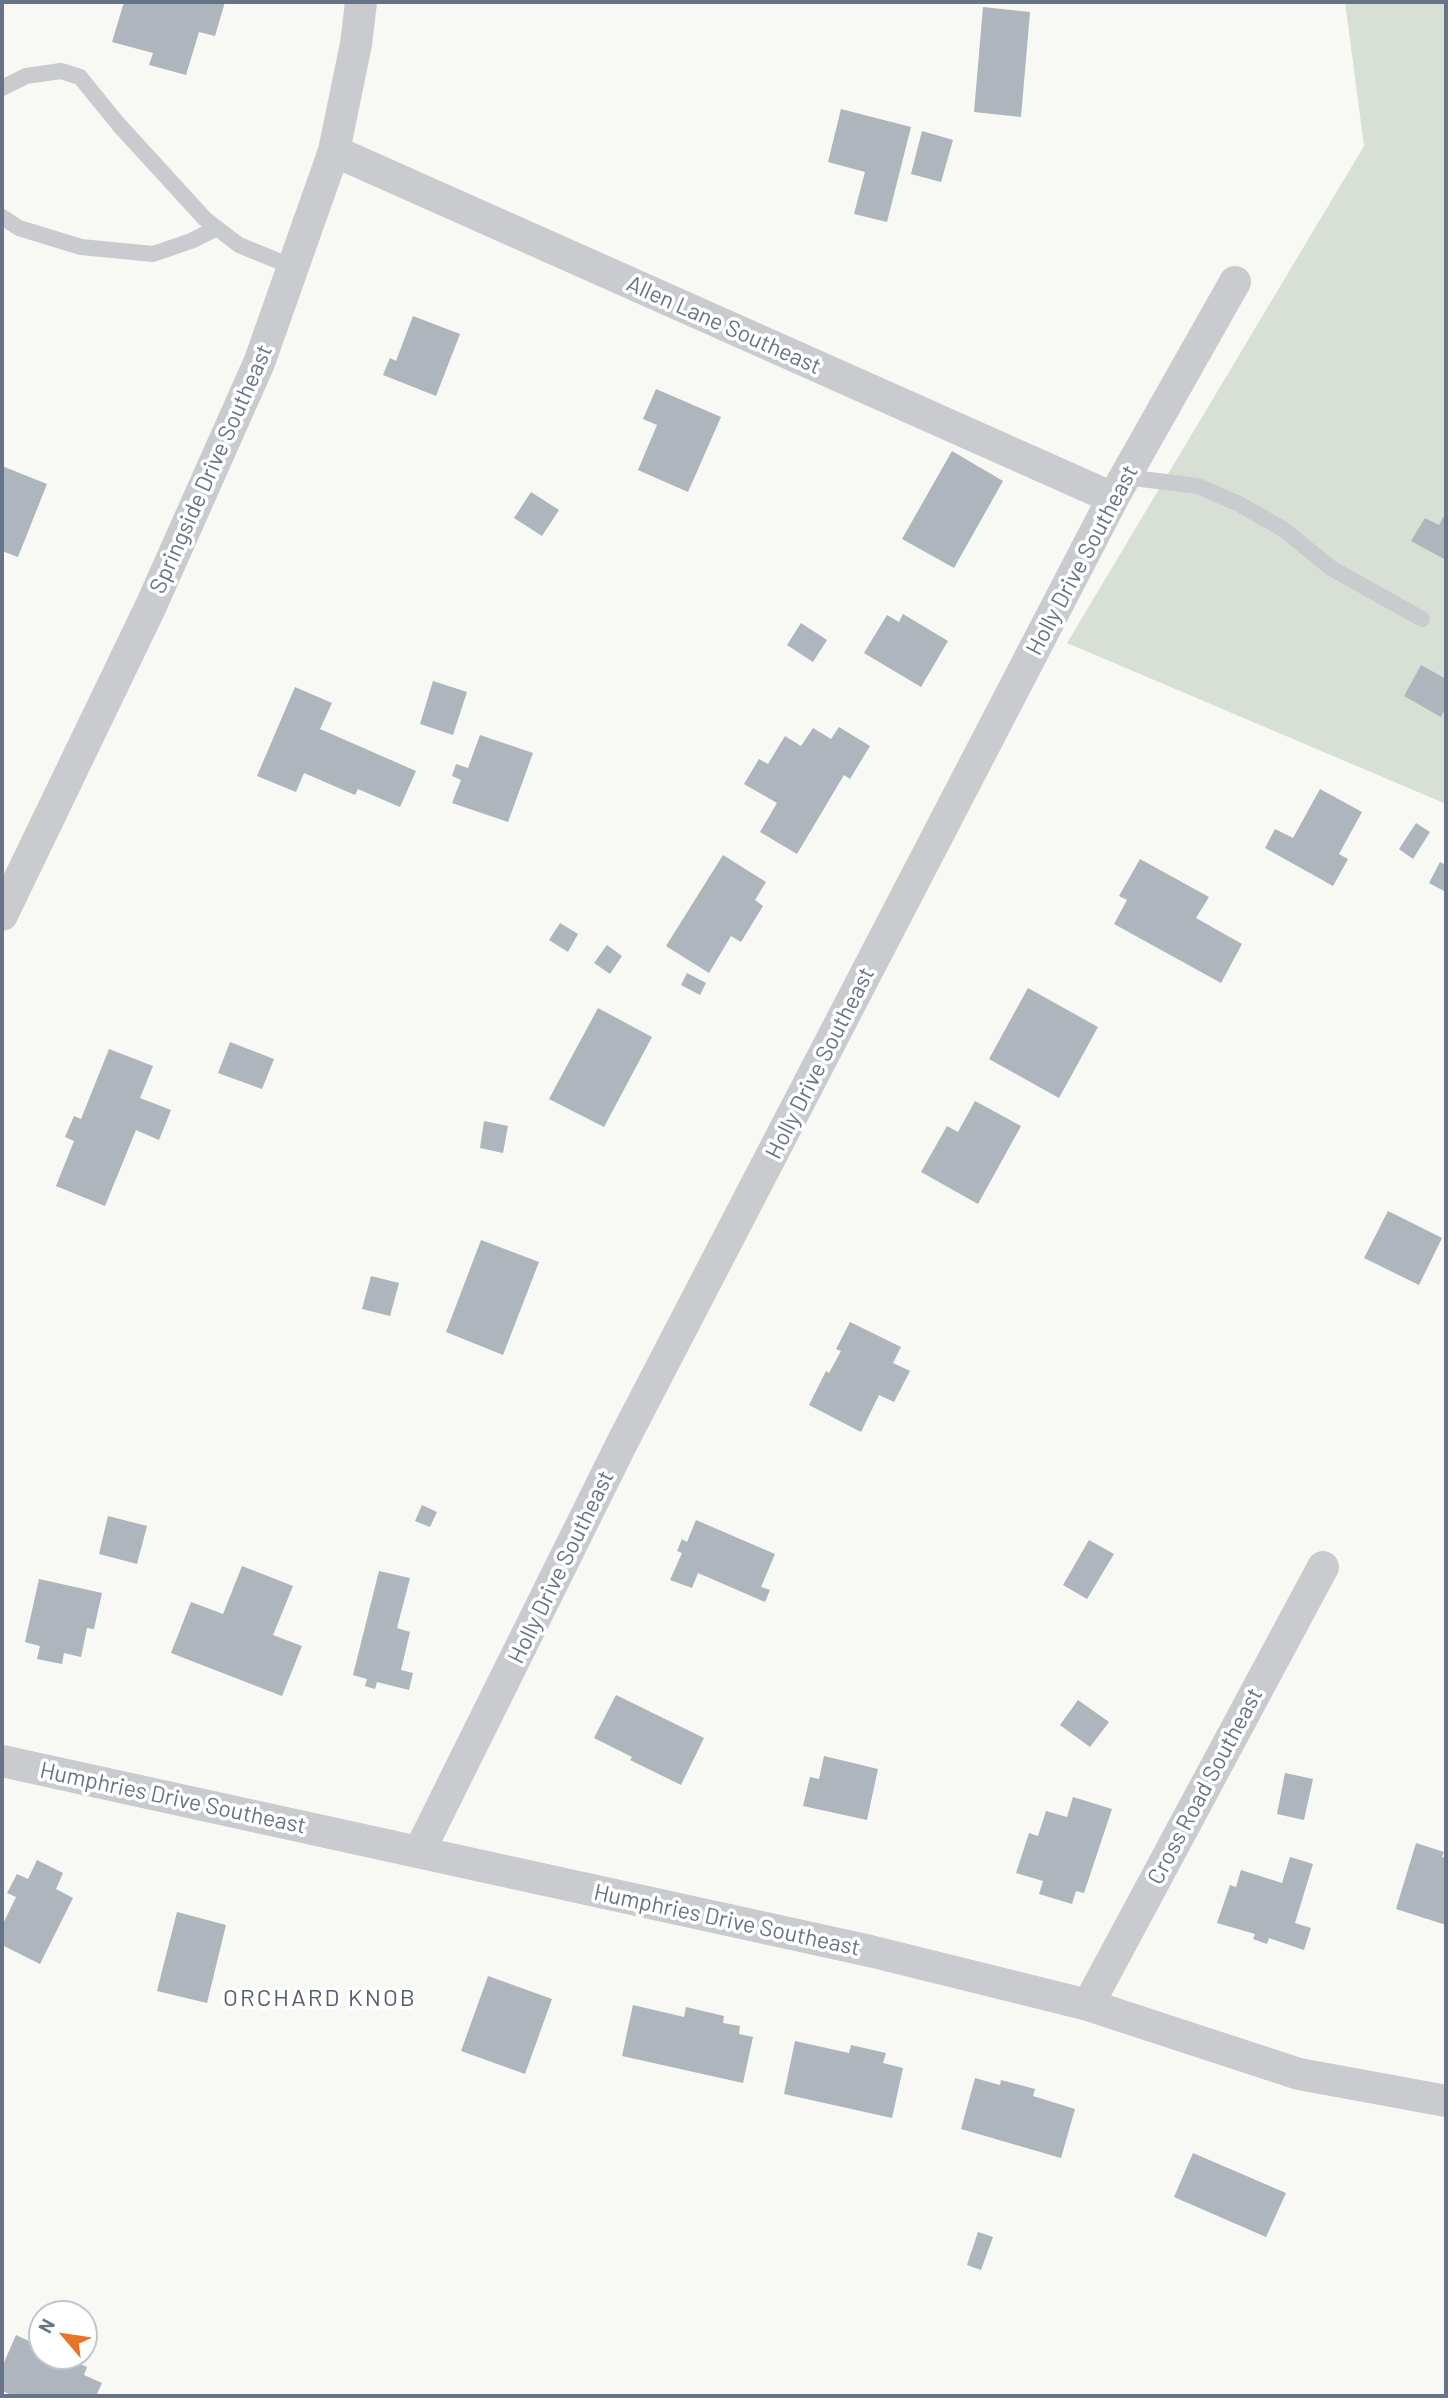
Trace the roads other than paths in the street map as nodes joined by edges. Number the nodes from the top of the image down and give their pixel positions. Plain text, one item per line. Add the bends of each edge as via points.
1 (361, 2) edge
2 (2, 88) edge
3 (334, 151) junction
4 (2, 217) edge
5 (217, 228) junction
6 (293, 267) junction
7 (1236, 282) dead end
8 (1119, 488) junction
9 (1422, 619) dead end
10 (2, 915) edge
11 (1323, 1567) dead end
12 (2, 1761) edge
13 (419, 1852) junction
14 (1088, 2005) junction
15 (1446, 2101) edge

1 - 3 street, Springside Drive Southeast
2 - 5 lane via 26,76 61,71 80,77
3 - 6 street, Springside Drive Southeast
3 - 8 street, Allen Lane Southeast
4 - 5 lane via 19,228 81,247 153,254
5 - 6 lane via 239,245
6 - 10 street, Springside Drive Southeast via 259,363 150,608
7 - 8 street, Holly Drive Southeast
8 - 9 lane via 1198,486 1283,529 1331,568
8 - 13 street, Holly Drive Southeast via 623,1441
11 - 14 street, Cross Road Southeast
12 - 13 street, Humphries Drive Southeast
13 - 14 street, Humphries Drive Southeast via 870,1951
14 - 15 street, Humphries Drive Southeast via 1299,2074

